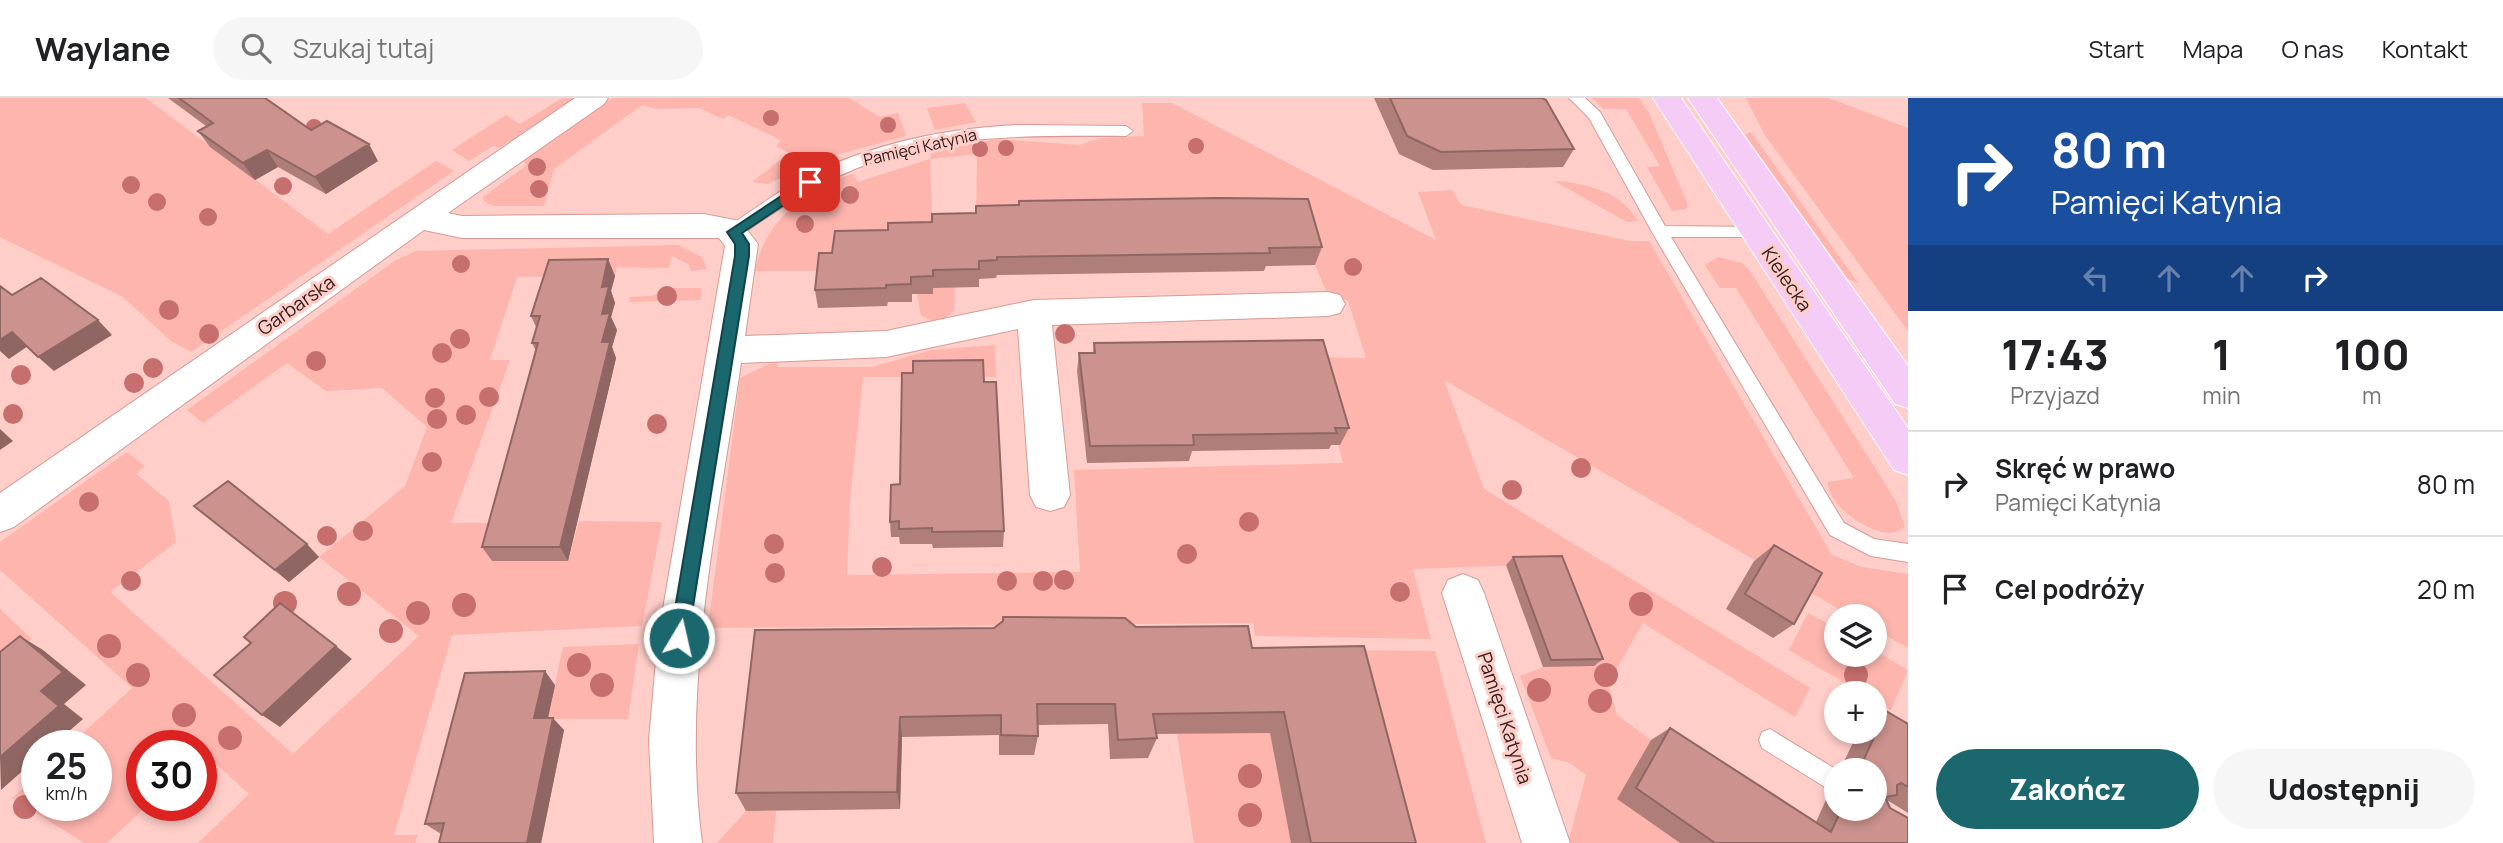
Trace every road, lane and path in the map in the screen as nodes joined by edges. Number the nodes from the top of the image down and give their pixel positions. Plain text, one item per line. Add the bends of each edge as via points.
1 (594, 98) edge
2 (1576, 98) edge
3 (1667, 98) edge
4 (1702, 98) edge
5 (1126, 131) dead end
6 (419, 218) junction
7 (1754, 231) junction
8 (734, 232) junction
9 (1660, 232) junction
10 (1328, 304) dead end
11 (1034, 313) junction
12 (726, 350) junction
13 (1908, 394) edge
14 (1908, 458) edge
15 (1050, 495) dead end
16 (0, 515) edge
17 (1908, 554) edge
18 (1463, 593) dead end
19 (1770, 740) dead end
20 (1824, 775) edge
21 (678, 843) edge
22 (1546, 843) edge

1 - 6 street, Garbarska
2 - 9 lane via 1595,115
3 - 7 main road, Kielecka
4 - 13 main road, Kielecka
5 - 8 lane, Pamięci Katynia via 984,132 922,143 822,175
6 - 8 street via 462,227 704,225
6 - 16 street, Garbarska
7 - 9 lane
7 - 14 main road, Kielecka
8 - 12 street via 742,244 742,256
9 - 17 lane via 1837,529 1871,547
10 - 11 street
11 - 12 street via 886,344
11 - 15 street
12 - 21 street via 672,702 670,748
18 - 22 street, Pamięci Katynia
19 - 20 lane

